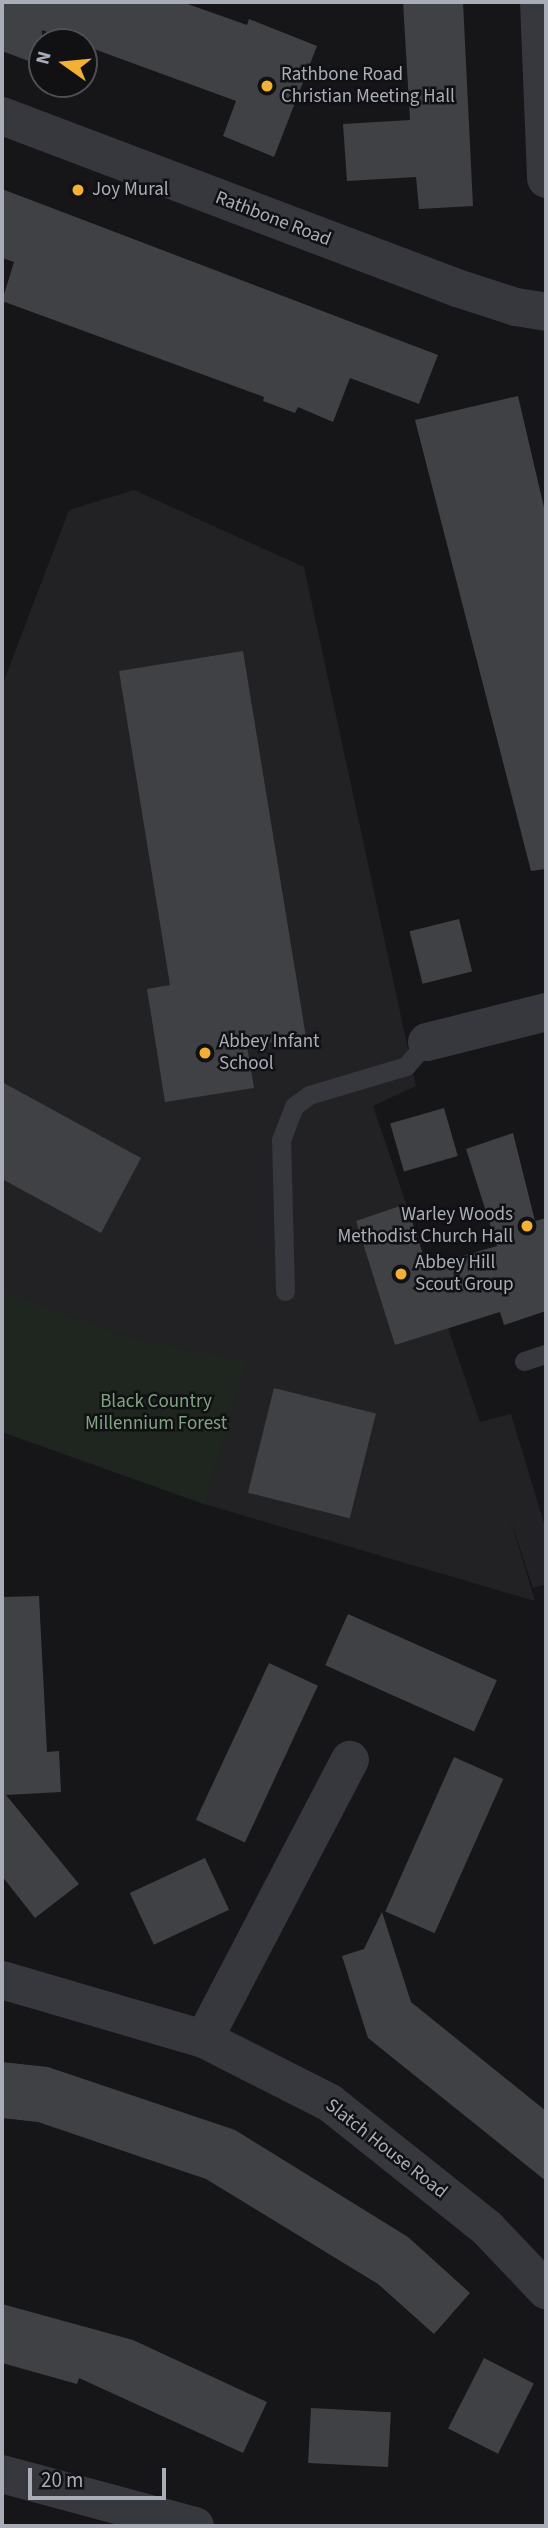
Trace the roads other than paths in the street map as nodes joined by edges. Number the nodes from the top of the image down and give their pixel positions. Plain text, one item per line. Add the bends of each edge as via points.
1 (539, 2) edge
2 (2, 117) edge
3 (546, 179) edge
4 (546, 312) edge
5 (546, 1012) edge
6 (427, 1042) joint
7 (285, 1291) dead end
8 (546, 1354) edge
9 (524, 1361) dead end
10 (350, 1760) dead end
11 (2, 1980) edge
12 (204, 2039) junction
13 (546, 2290) edge
14 (2, 2474) edge
15 (195, 2526) edge

1 - 3 street
2 - 4 street, Rathbone Road via 457,288
5 - 6 street
6 - 7 lane via 406,1066 309,1095 294,1106 281,1140
8 - 9 lane
10 - 12 street
11 - 12 street, Slatch House Road
12 - 13 street, Slatch House Road via 330,2103 487,2228
14 - 15 street

